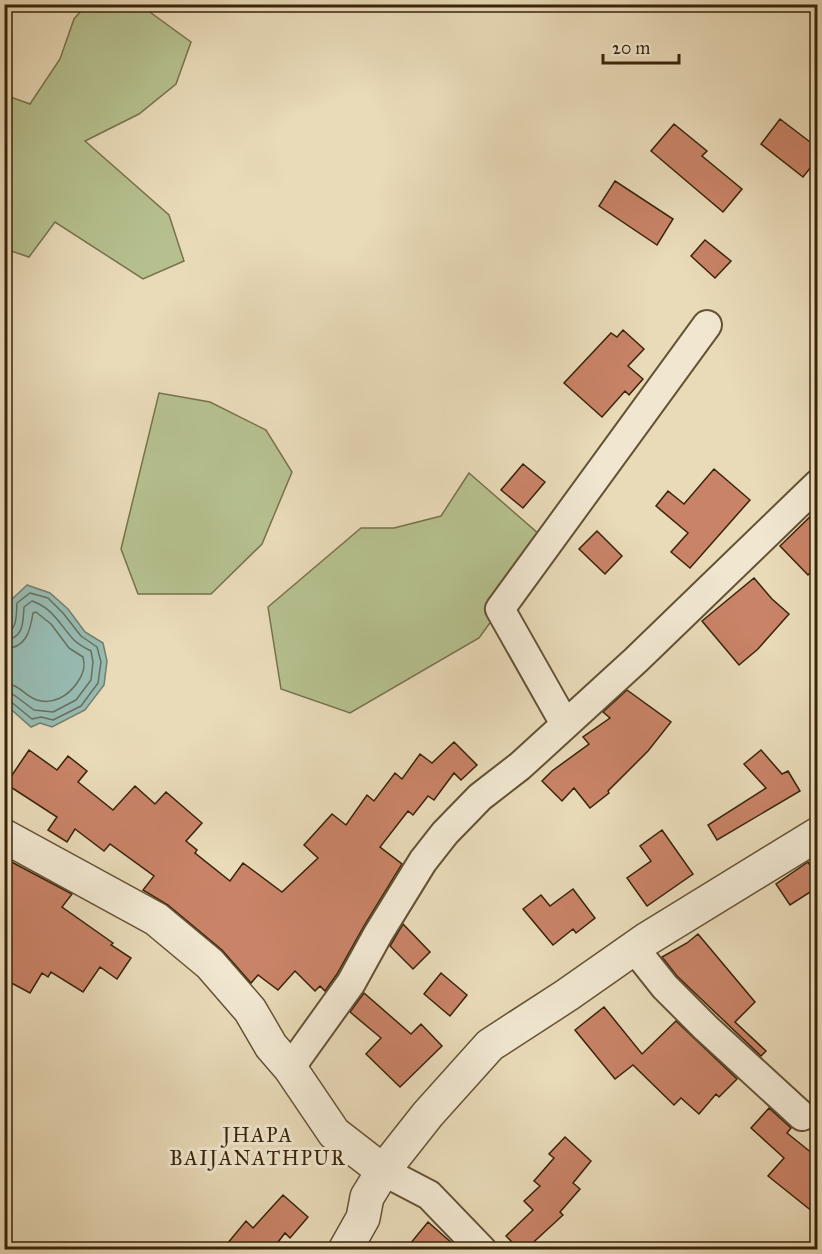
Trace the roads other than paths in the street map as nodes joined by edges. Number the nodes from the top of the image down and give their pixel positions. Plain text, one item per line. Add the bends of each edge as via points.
1 (707, 325) dead end
2 (818, 483) edge
3 (565, 724) junction
4 (4, 836) edge
5 (817, 836) edge
6 (634, 948) junction
7 (290, 1068) junction
8 (802, 1116) dead end
9 (383, 1171) junction
10 (345, 1250) edge
11 (482, 1250) edge

1 - 3 street via 500,609
2 - 3 street
3 - 7 street via 480,797 445,833 423,861 351,983
4 - 7 street via 156,919 210,964 250,1010 271,1046
5 - 6 street
6 - 8 street via 673,995
6 - 9 street via 490,1045
7 - 9 street via 334,1133
9 - 10 street via 367,1197 363,1218
9 - 11 street via 429,1195

